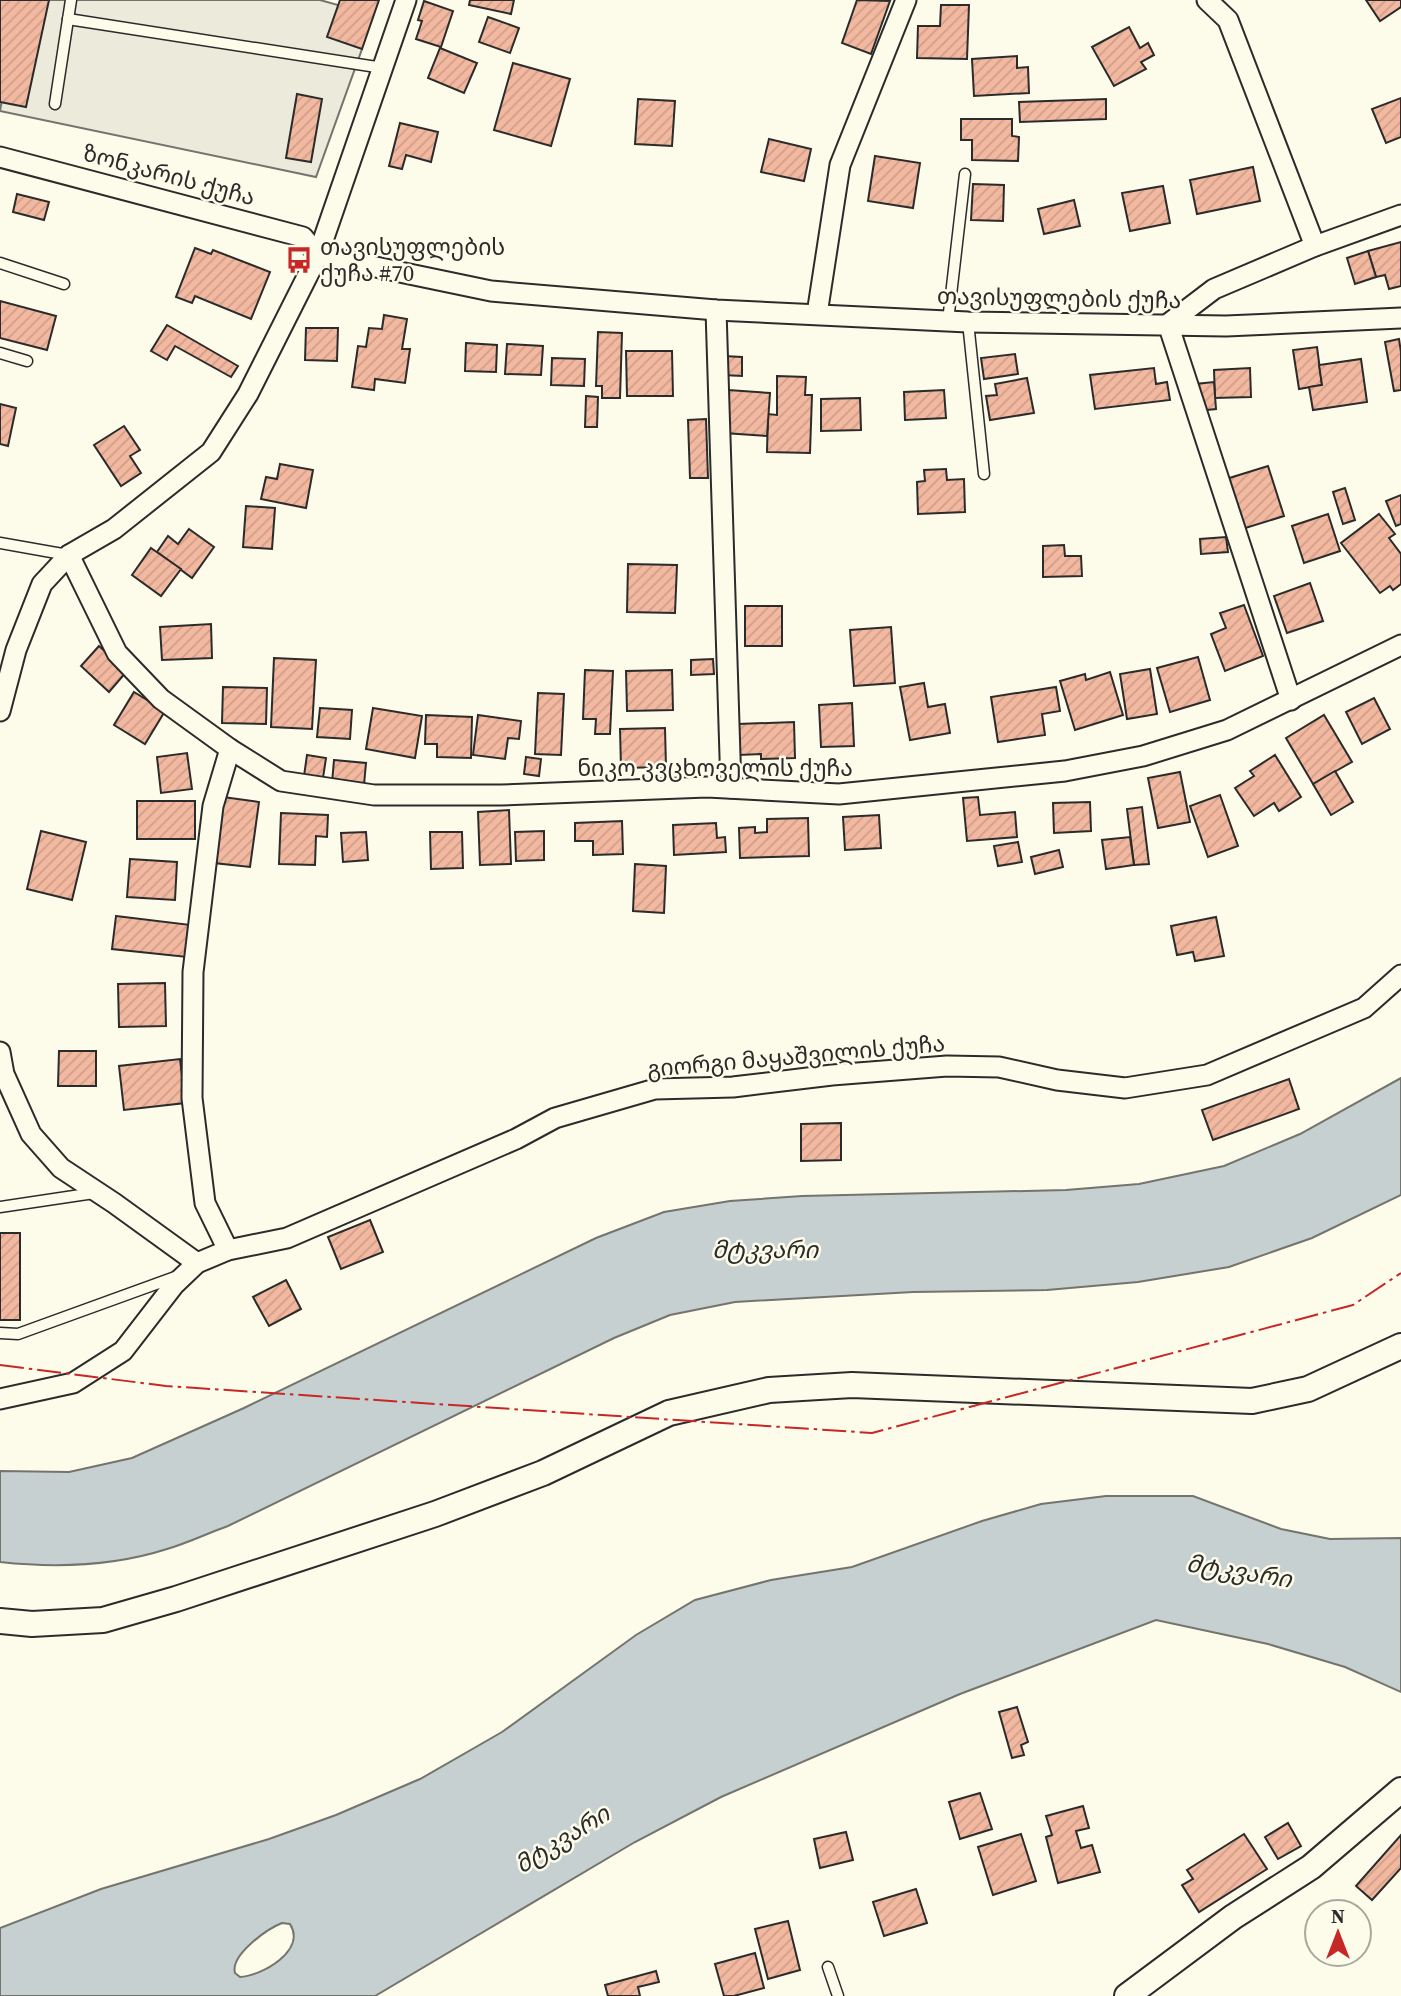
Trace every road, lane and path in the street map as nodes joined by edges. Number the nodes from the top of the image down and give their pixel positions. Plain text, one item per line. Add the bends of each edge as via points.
1 (71, 0) edge
2 (406, 0) edge
3 (906, 0) edge
4 (1207, 0) edge
5 (68, 19) junction
6 (383, 68) junction
7 (55, 104) dead end
8 (0, 156) edge
9 (965, 174) dead end
10 (1401, 215) edge
11 (1315, 246) junction
12 (318, 255) junction
13 (0, 263) edge
14 (64, 284) dead end
15 (716, 310) junction
16 (817, 314) junction
17 (1401, 318) edge
18 (948, 321) junction
19 (968, 322) junction
20 (1168, 324) junction
21 (0, 353) edge
22 (26, 361) dead end
23 (984, 474) dead end
24 (0, 543) edge
25 (69, 555) junction
26 (1401, 645) edge
27 (1291, 700) junction
28 (0, 711) edge
29 (230, 749) junction
30 (731, 788) junction
31 (1401, 975) edge
32 (0, 1052) edge
33 (98, 1192) junction
34 (0, 1207) edge
35 (228, 1250) junction
36 (192, 1268) junction
37 (0, 1333) edge
38 (1401, 1346) edge
39 (0, 1399) edge
40 (0, 1621) edge
41 (1401, 1790) edge
42 (828, 1967) dead end
43 (1132, 1994) edge
44 (838, 1996) edge

1 - 5 lane
2 - 6 street
3 - 16 street via 839,165
4 - 11 street via 1228,20
5 - 6 lane
5 - 7 lane
6 - 12 street
8 - 12 street, ზონკარის ქუჩა via 303,237
9 - 18 lane
10 - 11 street
11 - 20 street via 1214,289
12 - 15 street, თავისუფლების ქუჩა via 491,291
12 - 25 street via 248,394 211,452 114,529
13 - 14 lane
15 - 16 street, თავისუფლების ქუჩა
15 - 30 street
16 - 18 street, თავისუფლების ქუჩა
17 - 20 street, თავისუფლების ქუჩა
18 - 19 street, თავისუფლების ქუჩა
19 - 20 street, თავისუფლების ქუჩა
19 - 23 lane
20 - 27 street
21 - 22 lane
24 - 25 lane
25 - 28 street via 42,584 16,650
25 - 29 street, ნიკო კვცხოველის ქუჩა via 117,653 161,699
26 - 27 street, ნიკო კვცხოველის ქუჩა
27 - 30 street, ნიკო კვცხოველის ქუჩა via 1215,734 1143,756 1065,771 839,794
29 - 30 street, ნიკო კვცხოველის ქუჩა via 281,781 374,796
29 - 35 street via 213,806 193,972 192,1086 205,1203
31 - 35 street, გიორგი მაყაშვილის ქუჩა via 1364,1008 1207,1075 1152,1084 1125,1088 999,1068 947,1066 655,1090 555,1118 287,1238
32 - 33 street via 4,1074 31,1134 61,1168
33 - 34 lane
33 - 36 street
35 - 36 street, გიორგი მაყაშვილის ქუჩა
36 - 37 lane via 18,1334
36 - 39 street, გიორგი მაყაშვილის ქუჩა via 123,1351 73,1383
38 - 40 street via 1308,1389 1252,1401 852,1385 769,1390 669,1413 543,1473 435,1514 176,1599 103,1620 32,1625
41 - 43 street via 1311,1867 1234,1917
42 - 44 lane

